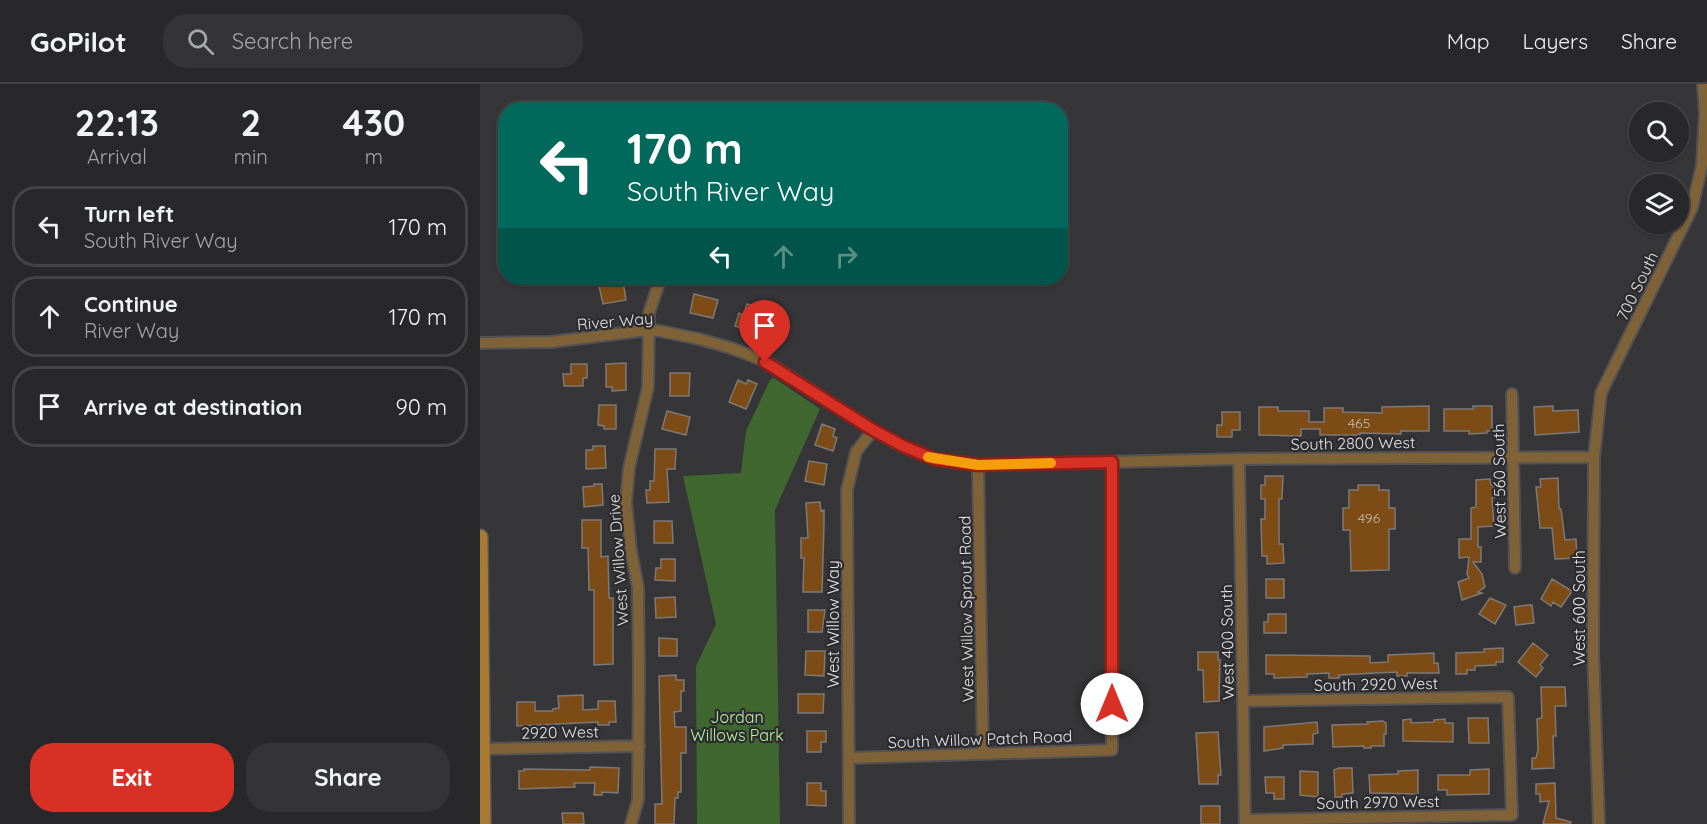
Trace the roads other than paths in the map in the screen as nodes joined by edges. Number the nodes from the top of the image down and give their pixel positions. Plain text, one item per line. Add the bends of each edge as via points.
1 (1703, 84) edge
2 (658, 285) edge
3 (648, 330) junction
4 (480, 343) edge
5 (1601, 393) joint
6 (1512, 394) dead end
7 (873, 430) junction
8 (1513, 457) junction
9 (1594, 457) junction
10 (1239, 459) junction
11 (1112, 462) junction
12 (978, 465) junction
13 (480, 537) edge
14 (1515, 568) dead end
15 (1244, 701) junction
16 (639, 746) junction
17 (482, 749) junction
18 (983, 754) junction
19 (849, 758) junction
20 (1512, 815) joint
21 (1245, 822) edge
22 (483, 824) edge
23 (631, 824) edge
24 (849, 824) edge
25 (1599, 824) edge

1 - 5 street, 700 South via 1702,165 1692,208
2 - 3 street, West Willow Drive
3 - 4 street, River Way via 551,342
3 - 7 street, River Way via 699,339 765,362
3 - 16 street, West Willow Drive via 648,387 629,468 626,503 638,586
5 - 9 street, West 600 South
6 - 8 street, West 560 South
7 - 12 street, River Way via 934,459
7 - 19 street, West Willow Way via 856,452 847,490
8 - 9 street, South 2800 West
8 - 10 street, South 2800 West
8 - 14 street, West 560 South
9 - 25 street, West 600 South via 1593,650
10 - 11 street, South 2800 West
10 - 15 street, West 400 South
11 - 12 street, South 2800 West
11 - 18 street, South Willow Patch Road via 1112,750
12 - 18 street, West Willow Sprout Road
13 - 17 main road
15 - 20 street, South 2920 West via 1508,697
15 - 21 street, West 400 South
16 - 17 street, 2920 West
16 - 23 street, West Willow Drive via 639,800
17 - 22 main road
18 - 19 street, South Willow Patch Road
19 - 24 street, West Willow Way
20 - 21 street, South 2970 West

